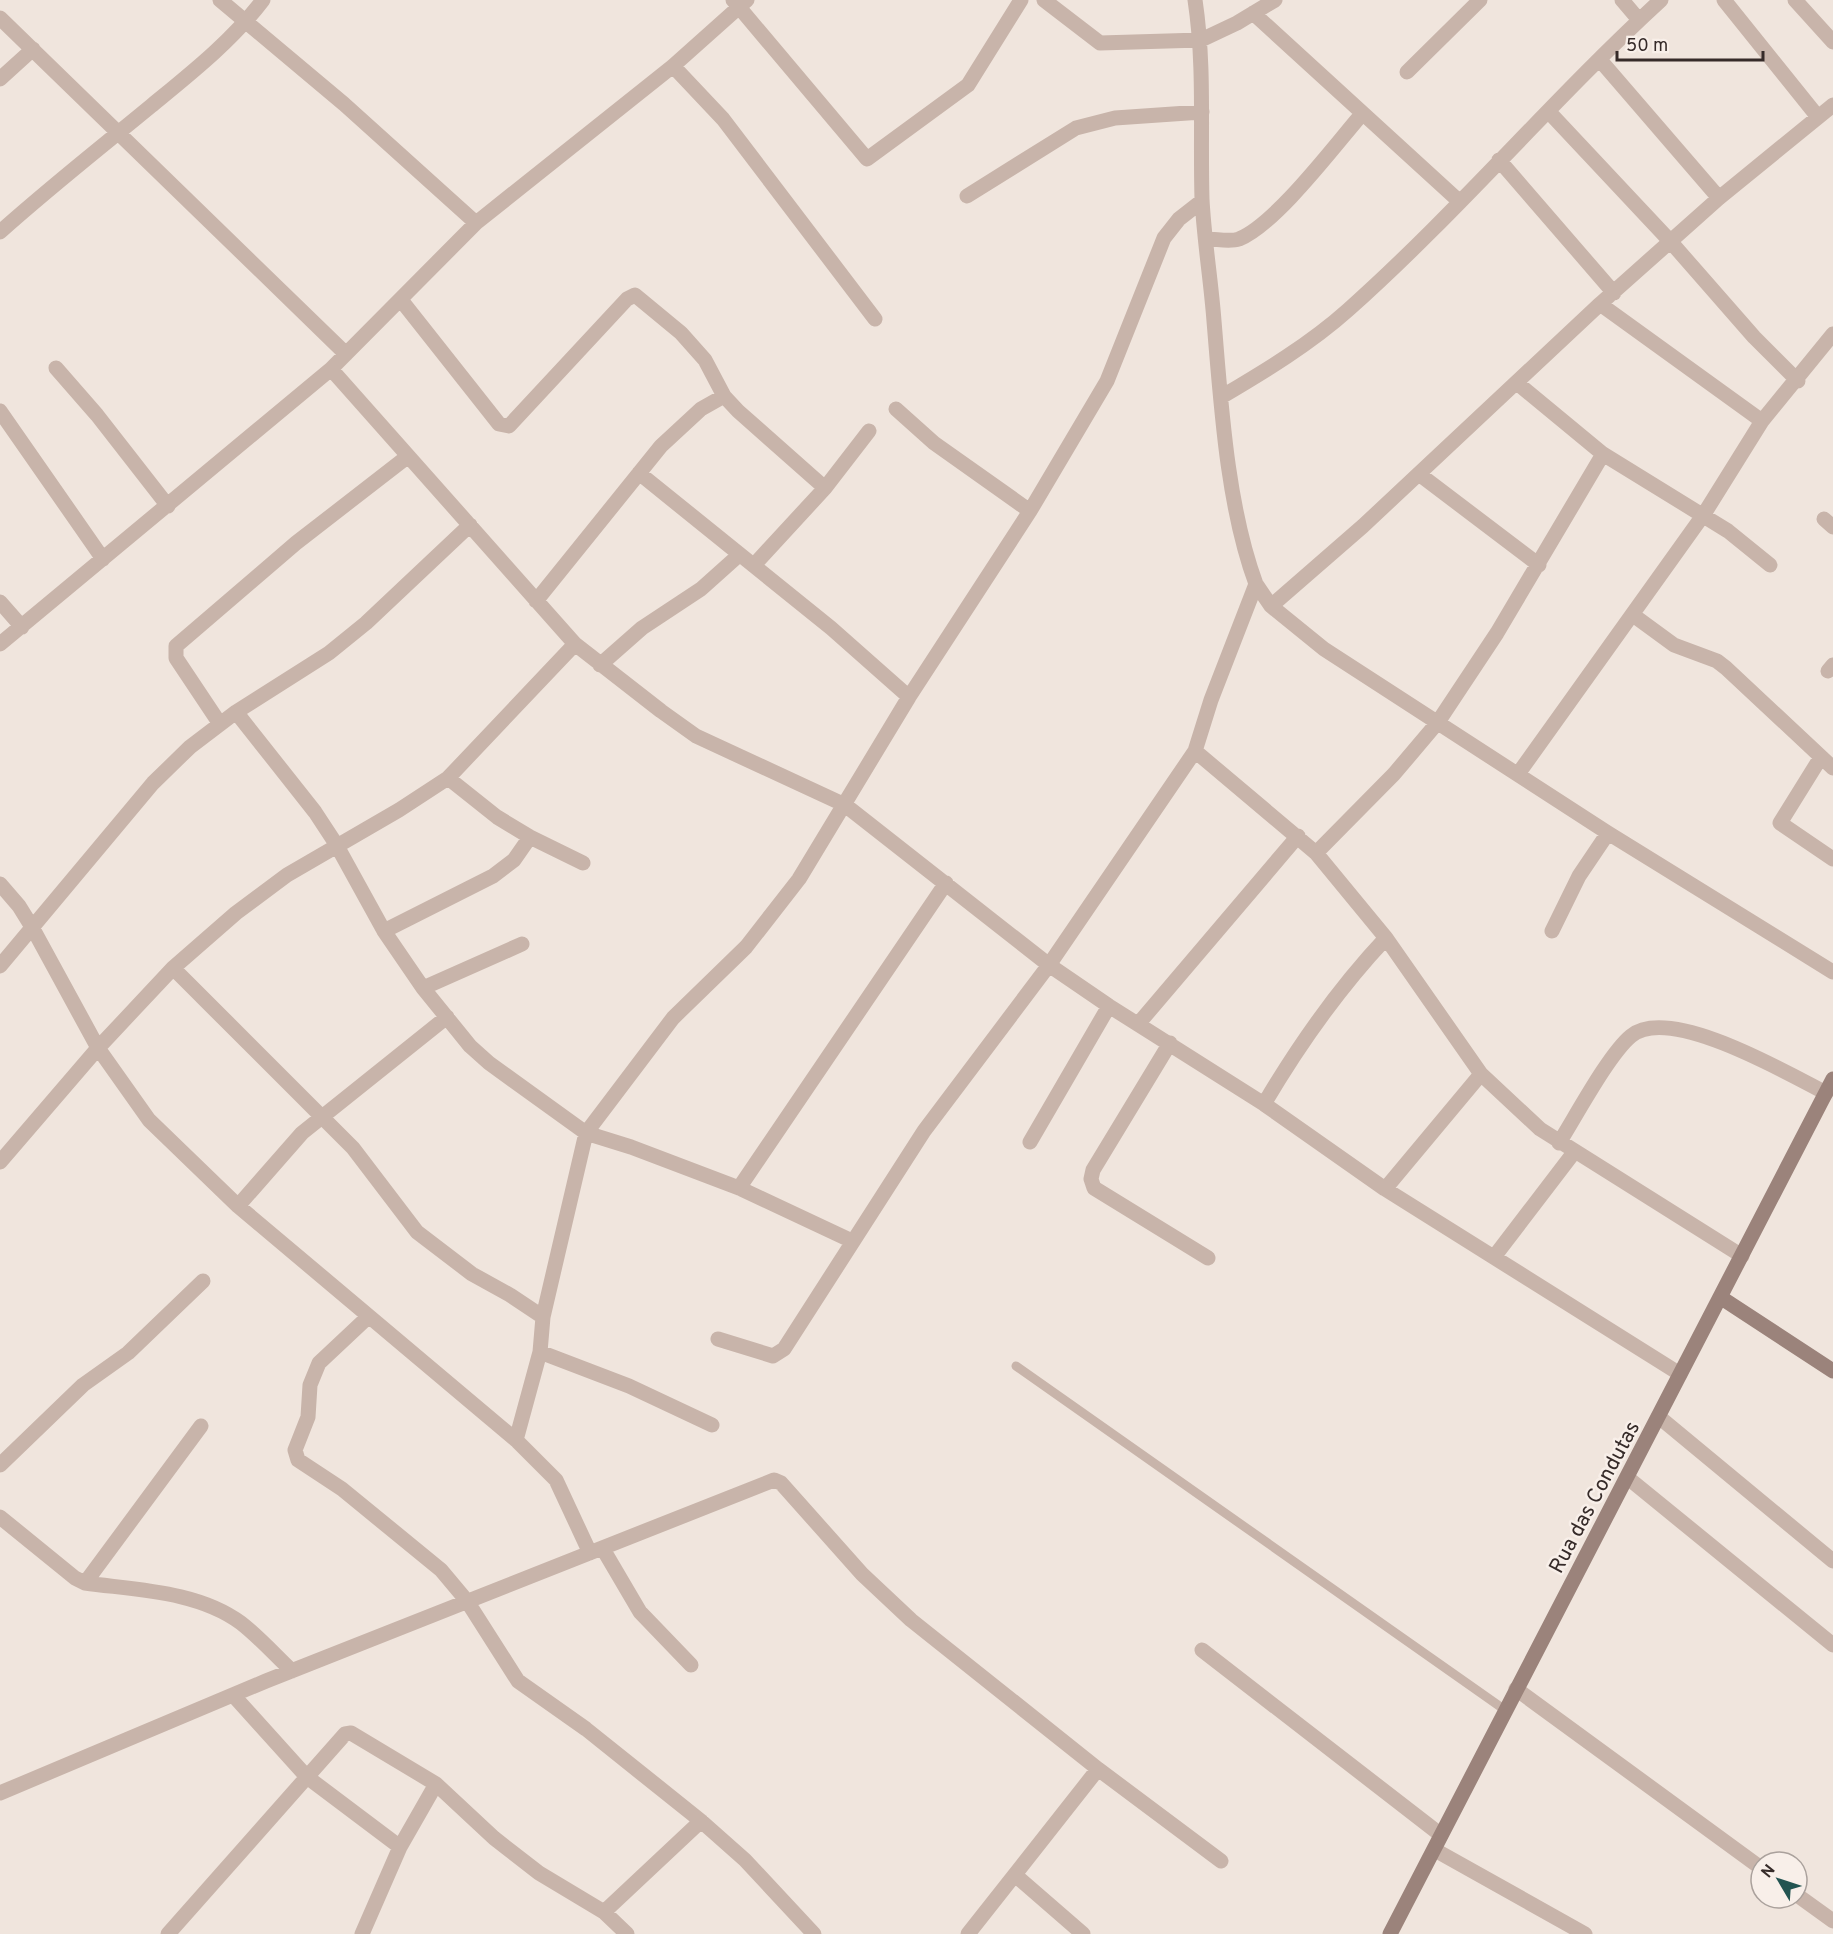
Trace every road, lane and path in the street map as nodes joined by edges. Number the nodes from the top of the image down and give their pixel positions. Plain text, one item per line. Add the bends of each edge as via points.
1 (220, 0) edge
2 (264, 0) edge
3 (1021, 0) edge
4 (1044, 0) edge
5 (1195, 0) edge
6 (1275, 0) edge
7 (1480, 0) edge
8 (1622, 0) edge
9 (1661, 0) edge
10 (1724, 0) edge
11 (1795, 0) edge
12 (740, 2) edge
13 (1253, 13) junction
14 (0, 18) edge
15 (1639, 20) junction
16 (245, 23) junction
17 (1201, 40) junction
18 (1833, 42) edge
19 (33, 49) junction
20 (1600, 60) junction
21 (673, 66) junction
22 (1407, 72) dead end
23 (0, 79) edge
24 (1833, 105) edge
25 (1202, 111) junction
26 (1549, 112) junction
27 (1362, 114) junction
28 (1818, 117) junction
29 (120, 132) junction
30 (1499, 160) junction
31 (968, 196) dead end
32 (1719, 198) junction
33 (1202, 201) junction
34 (1460, 202) junction
35 (476, 223) junction
36 (0, 232) edge
37 (1207, 239) junction
38 (1670, 241) junction
39 (1614, 293) junction
40 (401, 300) junction
41 (1599, 304) junction
42 (875, 319) dead end
43 (1833, 335) edge
44 (346, 354) junction
45 (56, 368) dead end
46 (332, 369) junction
47 (1797, 381) junction
48 (1517, 383) junction
49 (724, 396) junction
50 (1221, 397) junction
51 (897, 409) dead end
52 (0, 411) edge
53 (1762, 421) junction
54 (869, 431) dead end
55 (1603, 454) junction
56 (407, 457) junction
57 (639, 473) junction
58 (1419, 474) junction
59 (825, 488) junction
60 (168, 506) junction
61 (1030, 511) junction
62 (1704, 514) junction
63 (470, 525) junction
64 (739, 555) junction
65 (103, 559) junction
66 (754, 565) junction
67 (1539, 565) junction
68 (1770, 565) dead end
69 (1256, 584) junction
70 (536, 601) junction
71 (0, 602) edge
72 (1271, 606) junction
73 (1633, 615) junction
74 (22, 627) junction
75 (0, 644) edge
76 (575, 644) junction
77 (600, 665) junction
78 (909, 697) junction
79 (236, 712) junction
80 (1438, 722) junction
81 (220, 724) junction
82 (1195, 751) junction
83 (1821, 757) junction
84 (1833, 768) edge
85 (1518, 774) junction
86 (448, 778) junction
87 (845, 805) junction
88 (1608, 833) junction
89 (1298, 836) junction
90 (530, 837) junction
91 (336, 844) junction
92 (1316, 853) junction
93 (1833, 859) edge
94 (583, 863) dead end
95 (946, 883) junction
96 (0, 884) edge
97 (32, 927) junction
98 (384, 931) junction
99 (1552, 932) dead end
100 (1386, 938) junction
101 (522, 944) dead end
102 (1049, 964) junction
103 (0, 966) edge
104 (173, 968) junction
105 (1833, 972) edge
106 (423, 988) junction
107 (1109, 1006) junction
108 (447, 1017) junction
109 (1139, 1023) junction
110 (1170, 1043) junction
111 (98, 1048) junction
112 (1481, 1074) junction
113 (1833, 1079) edge
114 (1826, 1093) junction
115 (1264, 1104) junction
116 (321, 1116) junction
117 (586, 1133) junction
118 (1030, 1142) dead end
119 (1560, 1143) junction
120 (1575, 1151) junction
121 (0, 1162) edge
122 (739, 1188) junction
123 (1385, 1189) junction
124 (238, 1206) junction
125 (852, 1241) junction
126 (1742, 1256) junction
127 (1494, 1257) junction
128 (1208, 1258) dead end
129 (203, 1281) dead end
130 (1720, 1297) junction
131 (368, 1317) junction
132 (543, 1317) junction
133 (718, 1339) dead end
134 (540, 1352) junction
135 (1016, 1366) dead end
136 (1833, 1371) edge
137 (1680, 1374) junction
138 (1659, 1417) junction
139 (712, 1425) dead end
140 (201, 1426) dead end
141 (516, 1440) junction
142 (0, 1465) edge
143 (1628, 1478) junction
144 (0, 1518) edge
145 (596, 1551) junction
146 (1833, 1561) edge
147 (85, 1583) junction
148 (467, 1601) junction
149 (1833, 1645) edge
150 (1202, 1650) dead end
151 (692, 1665) dead end
152 (292, 1671) junction
153 (1516, 1689) junction
154 (233, 1695) junction
155 (1505, 1710) junction
156 (1098, 1769) junction
157 (307, 1777) junction
158 (436, 1784) junction
159 (0, 1793) edge
160 (701, 1821) junction
161 (1441, 1834) junction
162 (400, 1847) junction
163 (1435, 1850) junction
164 (1749, 1859) edge
165 (1221, 1861) dead end
166 (1015, 1875) junction
167 (1809, 1904) edge
168 (604, 1912) junction
169 (1833, 1921) edge
170 (168, 1934) edge
171 (362, 1934) edge
172 (627, 1934) edge
173 (814, 1934) edge
174 (968, 1934) edge
175 (1083, 1934) edge
176 (1390, 1934) edge
177 (1585, 1934) edge

1 - 16 street
2 - 16 street
3 - 12 street via 968,85 867,159
4 - 17 street via 1100,43
5 - 17 street
6 - 13 street
7 - 22 street
8 - 15 street
9 - 15 street
10 - 28 street
11 - 18 street
12 - 21 street
13 - 17 street
13 - 27 street
14 - 19 street
15 - 20 street
16 - 29 street
16 - 35 street via 344,104
17 - 25 street
19 - 23 street
19 - 29 street
20 - 26 street
20 - 32 street
21 - 35 street
21 - 42 street via 723,119
24 - 28 street
25 - 31 street via 1115,118 1076,128
25 - 33 street
26 - 30 street
26 - 38 street
27 - 34 street
27 - 37 street via 1313,173 1250,234 1236,240
28 - 32 street
29 - 36 street
29 - 44 street via 200,215
30 - 34 street
30 - 39 street
32 - 38 street
33 - 37 street
33 - 61 street via 1179,219 1164,238 1107,381
34 - 50 street via 1347,311 1274,365
35 - 40 street
37 - 50 street
38 - 39 street
38 - 47 street
39 - 41 street
40 - 44 street
40 - 49 street via 504,426 509,426 635,295 681,333 705,360
41 - 48 street
41 - 53 street
43 - 47 street
44 - 46 street
45 - 60 street
46 - 56 street
46 - 60 street
47 - 53 street
48 - 55 street
48 - 58 street
49 - 57 street via 701,409
49 - 59 street
50 - 69 street via 1226,446
51 - 61 street via 934,443
52 - 65 street
53 - 62 street
54 - 59 street
55 - 62 street
55 - 67 street
56 - 63 street
56 - 81 street via 296,543 176,646 176,658
57 - 64 street
57 - 70 street
58 - 67 street
58 - 72 street
59 - 66 street
60 - 65 street
61 - 78 street
62 - 68 street
62 - 73 street
63 - 70 street
63 - 79 street via 329,653
64 - 66 street
64 - 77 street via 701,589 642,628
65 - 74 street
66 - 78 street
67 - 80 street
69 - 72 street
69 - 82 street
70 - 76 street
71 - 74 street
72 - 80 street via 1324,649
73 - 83 street via 1674,645 1717,661
73 - 85 street
74 - 75 street
76 - 77 street
76 - 86 street
77 - 87 street via 696,736
78 - 87 street
79 - 81 street
79 - 91 street
80 - 85 street
80 - 92 street via 1394,774
81 - 97 street via 153,783
82 - 89 street
82 - 102 street
83 - 84 street
83 - 93 street via 1780,823
85 - 88 street
86 - 90 street via 497,817
86 - 91 street
87 - 95 street
87 - 117 street via 799,879 746,947 673,1018
88 - 99 street via 1579,876
88 - 105 street
89 - 92 street
89 - 109 street
90 - 94 street
90 - 98 street via 513,860 493,876
91 - 98 street
91 - 104 street via 236,913
92 - 100 street
95 - 102 street
95 - 122 street
96 - 97 street
97 - 103 street
97 - 111 street
98 - 106 street
100 - 112 street
100 - 115 street via 1312,1025
101 - 106 street
102 - 107 street
102 - 125 street via 924,1131
104 - 111 street
104 - 116 street
106 - 108 street
107 - 109 street
107 - 118 street
108 - 116 street
108 - 117 street via 489,1064
109 - 110 street
110 - 115 street
110 - 128 street via 1091,1179 1094,1188
111 - 121 street
111 - 124 street via 149,1120
112 - 119 street
112 - 123 street
113 - 114 street, Rua das Condutas
114 - 119 street via 1729,1044 1669,1027 1647,1027 1631,1036 1615,1055
114 - 126 street, Rua das Condutas
115 - 123 street
116 - 124 street
116 - 132 street via 363,1160 417,1232 472,1274
117 - 122 street
117 - 132 street
119 - 120 street
120 - 126 street
120 - 127 street
122 - 125 street
123 - 127 street
124 - 131 street
125 - 133 street via 779,1353 773,1356
126 - 130 street, Rua das Condutas
127 - 137 street
129 - 142 street via 128,1353 82,1385
130 - 136 street
130 - 137 street, Rua das Condutas
131 - 141 street
131 - 148 street via 319,1363 310,1385 308,1417 295,1455 441,1570
132 - 134 street
134 - 139 street via 629,1386
134 - 141 street
135 - 155 lane
137 - 138 street, Rua das Condutas
138 - 143 street, Rua das Condutas
138 - 146 street
140 - 147 street
141 - 145 street via 556,1479
143 - 149 street
143 - 153 street, Rua das Condutas
144 - 147 street
145 - 148 street
145 - 151 street via 640,1612
145 - 156 street via 774,1479 862,1574 911,1620
147 - 152 street via 171,1594 205,1606 240,1622
148 - 152 street
148 - 160 street via 518,1681 586,1729
150 - 161 street
152 - 154 street
153 - 155 street, Rua das Condutas
153 - 164 street
154 - 157 street
154 - 159 street
155 - 161 street, Rua das Condutas
156 - 165 street
156 - 166 street
157 - 158 street via 345,1734 351,1733
157 - 162 street
157 - 170 street
158 - 162 street
158 - 168 street via 539,1873
160 - 168 street
160 - 173 street via 745,1860
161 - 163 street, Rua das Condutas
162 - 171 street
163 - 176 street, Rua das Condutas
163 - 177 street
166 - 174 street
166 - 175 street
167 - 169 street
168 - 172 street

